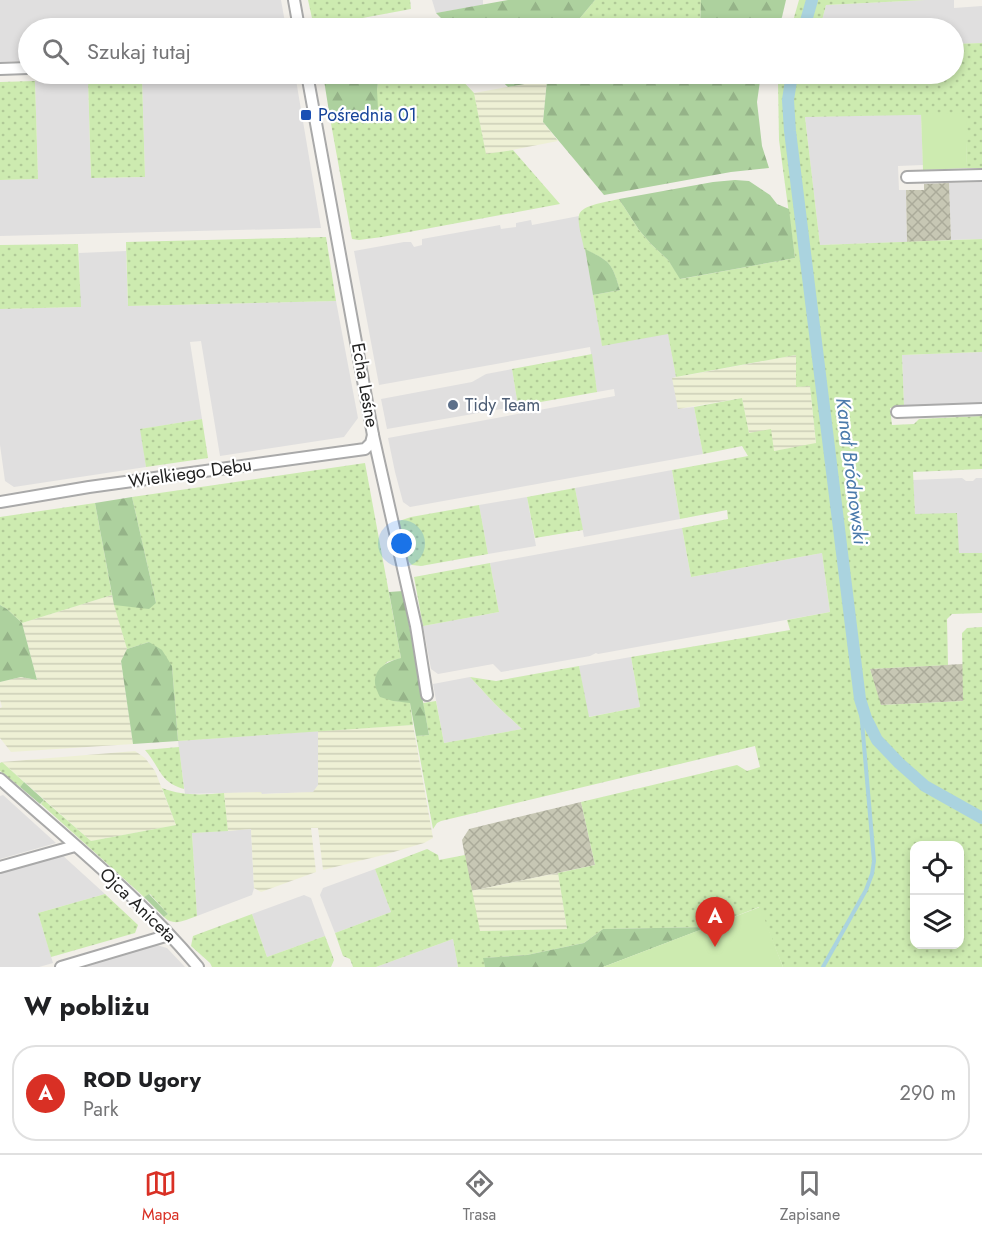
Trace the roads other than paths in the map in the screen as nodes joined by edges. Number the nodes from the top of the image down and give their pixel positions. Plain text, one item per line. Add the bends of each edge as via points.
1 (294, 0) edge
2 (297, 18) edge
3 (18, 68) edge
4 (0, 69) edge
5 (310, 84) edge
6 (982, 175) edge
7 (907, 177) dead end
8 (982, 409) edge
9 (897, 412) dead end
10 (373, 435) junction
11 (0, 501) edge
12 (427, 695) dead end
13 (0, 779) edge
14 (75, 846) junction
15 (0, 867) edge
16 (169, 934) junction
17 (61, 967) edge
18 (198, 967) edge

1 - 2 street
3 - 4 street
5 - 10 street, Echa Leśne
6 - 7 street
8 - 9 street
10 - 11 street, Wielkiego Dębu via 365,448
10 - 12 street, Echa Leśne via 416,626
13 - 14 street, Ojca Aniceta
14 - 15 street
14 - 16 street, Ojca Aniceta
16 - 17 street
16 - 18 street, Ojca Aniceta

